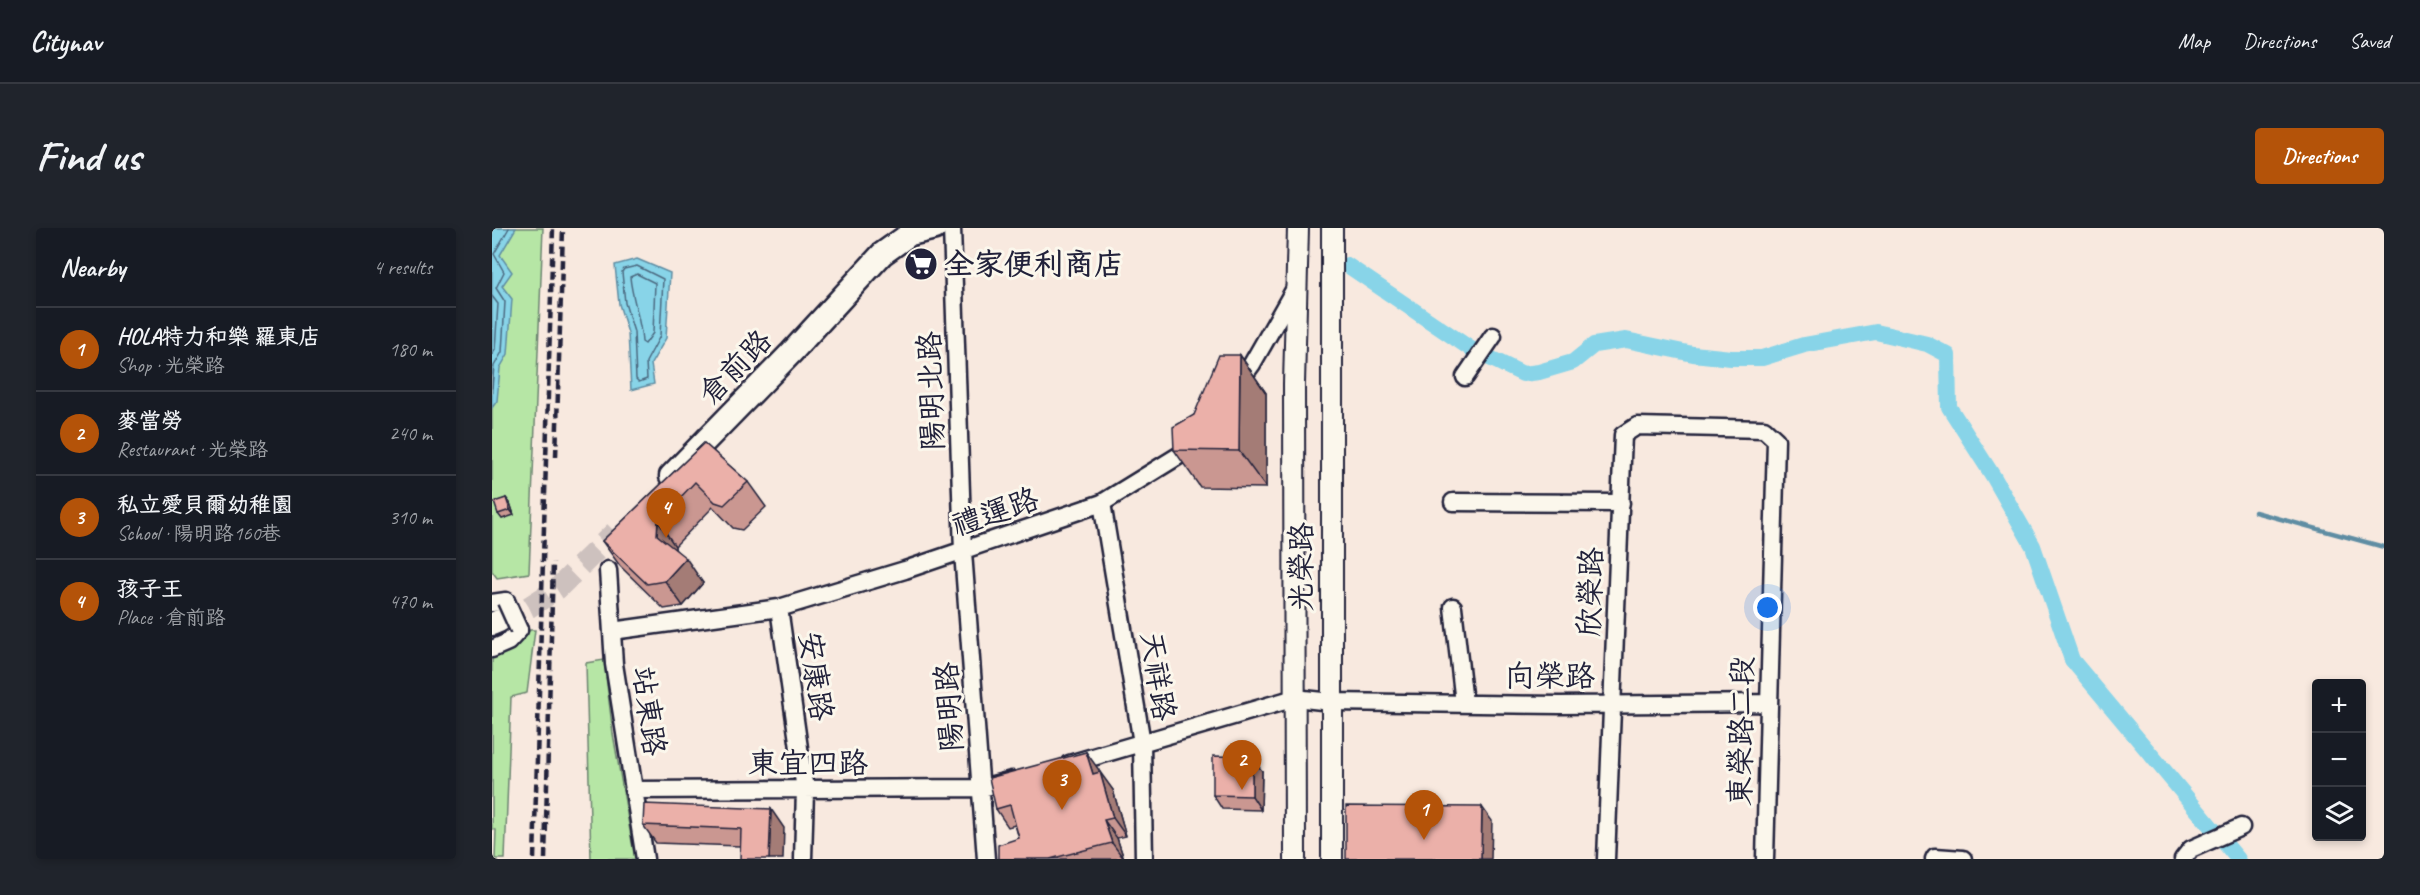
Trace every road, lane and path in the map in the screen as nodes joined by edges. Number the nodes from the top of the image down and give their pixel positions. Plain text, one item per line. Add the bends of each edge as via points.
1 (935, 228) edge
2 (952, 228) edge
3 (1298, 228) edge
4 (1332, 228) edge
5 (1297, 284) junction
6 (1493, 336) dead end
7 (1465, 377) dead end
8 (1226, 399) edge
9 (1201, 434) edge
10 (1623, 435) joint
11 (657, 490) edge
12 (1453, 502) dead end
13 (1102, 503) junction
14 (1621, 503) junction
15 (963, 552) junction
16 (608, 570) edge
17 (1453, 608) dead end
18 (779, 609) junction
19 (502, 616) edge
20 (612, 631) junction
21 (492, 649) edge
22 (1295, 698) junction
23 (1331, 702) junction
24 (1464, 703) junction
25 (1769, 703) junction
26 (1613, 704) junction
27 (1142, 743) junction
28 (1051, 769) edge
29 (1028, 775) edge
30 (982, 788) junction
31 (633, 790) junction
32 (805, 790) junction
33 (2241, 826) dead end
34 (2187, 854) edge
35 (1935, 858) edge
36 (645, 859) edge
37 (803, 859) edge
38 (986, 859) edge
39 (1144, 859) edge
40 (1295, 859) edge
41 (1332, 859) edge
42 (1606, 859) edge
43 (1765, 859) edge
44 (1963, 859) edge

1 - 11 main road, 倉前路 via 910,234 882,254
2 - 15 street, 陽明北路
3 - 5 street, 光榮路
4 - 23 street, 光榮路
5 - 8 street via 1252,364
5 - 22 street, 光榮路
6 - 7 street
9 - 13 street, 禮運路 via 1188,450
10 - 14 street, 欣榮路
10 - 25 street, 東榮路二段 via 1637,426 1764,429 1776,440
12 - 14 street
13 - 15 street, 禮運路
13 - 27 street, 天祥路
14 - 26 street, 欣榮路
15 - 18 street, 禮運路
15 - 30 street, 陽明路
16 - 20 street, 站東路
17 - 24 street
18 - 20 street, 禮運路
18 - 32 street, 安康路
19 - 21 street via 508,642
20 - 31 street, 站東路
22 - 23 street, 向榮路
22 - 27 street
22 - 40 street, 光榮路
23 - 24 street, 向榮路
23 - 41 street, 光榮路
24 - 26 street, 向榮路
25 - 26 street, 向榮路
25 - 43 street, 東榮路二段
26 - 42 street, 欣榮路
27 - 28 street
27 - 39 street, 天祥路
29 - 30 street, 東宜四路
30 - 32 street, 東宜四路
30 - 38 street, 陽明路
31 - 32 street, 東宜四路
31 - 36 street, 站東路
32 - 37 street, 安康路
33 - 34 street
35 - 44 street

